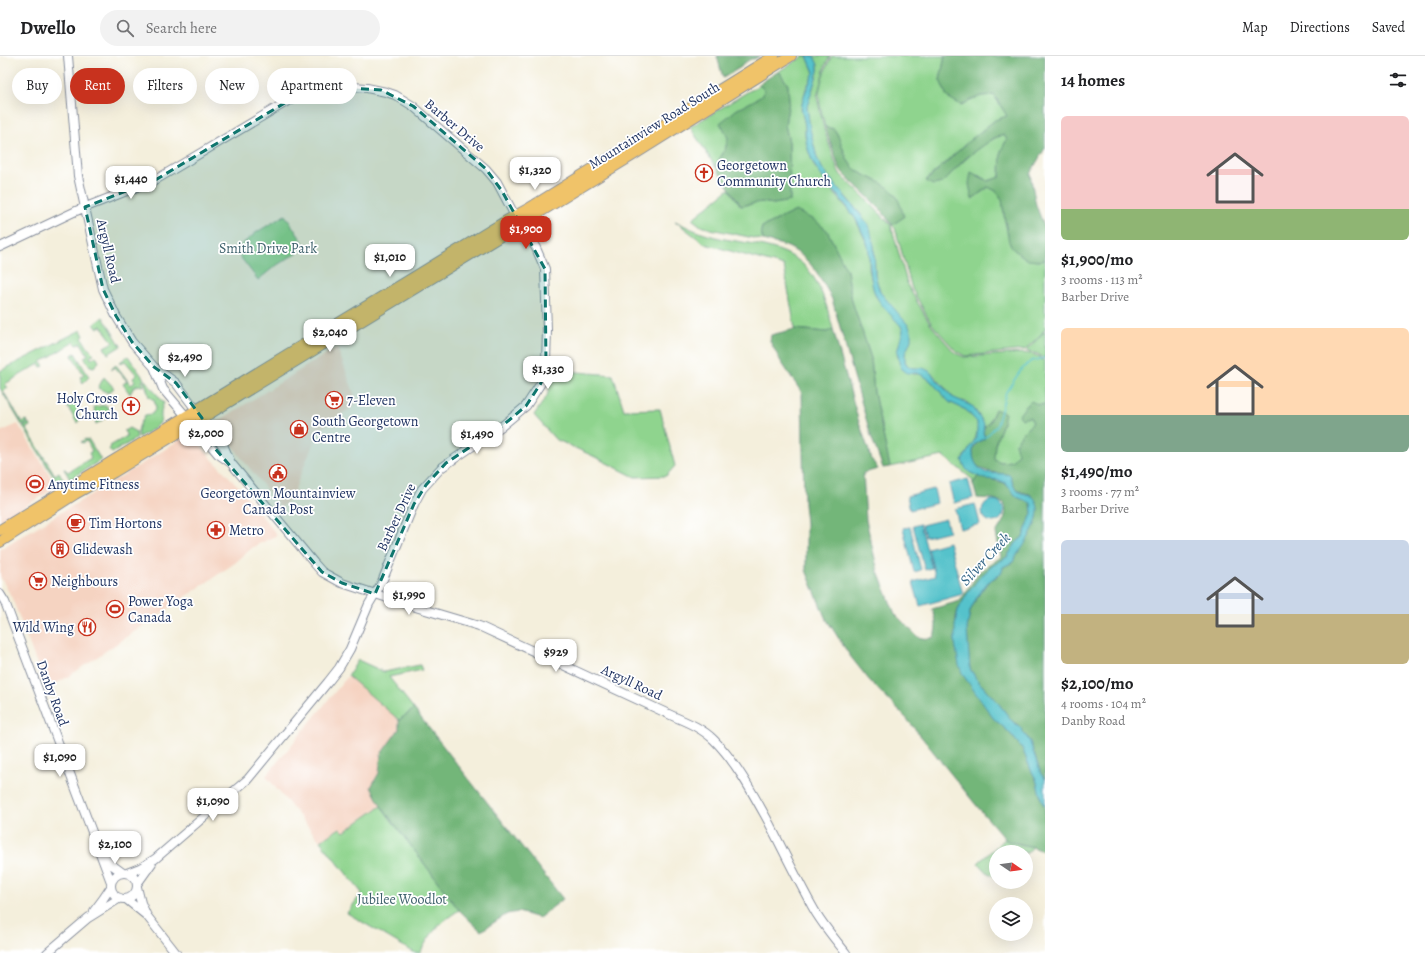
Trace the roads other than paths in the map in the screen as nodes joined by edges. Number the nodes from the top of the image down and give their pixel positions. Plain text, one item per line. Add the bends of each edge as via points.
1 (68, 56) edge
2 (774, 56) edge
3 (790, 56) edge
4 (757, 71) junction
5 (85, 207) junction
6 (518, 220) junction
7 (0, 247) edge
8 (154, 367) junction
9 (196, 410) junction
10 (186, 415) junction
11 (198, 421) junction
12 (0, 530) edge
13 (0, 542) edge
14 (0, 594) edge
15 (375, 594) junction
16 (98, 847) junction
17 (155, 859) junction
18 (125, 873) junction
19 (111, 884) junction
20 (137, 886) junction
21 (123, 899) junction
22 (147, 916) junction
23 (88, 918) junction
24 (47, 953) edge
25 (176, 953) edge
26 (846, 953) edge

1 - 5 street, Argyll Road via 76,164
2 - 4 main road, Mountainview Road South
3 - 4 main road, Mountainview Road South
4 - 6 main road, Mountainview Road South via 625,149
5 - 6 street, Barber Drive via 157,179 288,101 311,94 358,87 395,95 413,106 486,169
5 - 7 street, Barber Drive
5 - 8 street, Argyll Road via 103,289 132,342
6 - 9 main road, Mountainview Road South
6 - 11 main road, Mountainview Road South
6 - 15 street, Barber Drive via 536,248 545,269 546,362 541,383 526,406 502,426 446,464 426,484 414,504
8 - 9 street, Argyll Road via 176,383
8 - 10 street, Argyll Road via 163,389
9 - 10 main road, Mountainview Road South
9 - 11 street, Argyll Road
10 - 11 street, Argyll Road
10 - 12 main road, Mountainview Road South
11 - 13 main road, Mountainview Road South
11 - 15 street, Argyll Road via 218,454 231,463 322,572 342,583
14 - 16 street, Danby Road
15 - 17 street, Barber Drive via 339,668 261,764
15 - 26 street, Argyll Road via 486,630 675,717 708,735 722,749 749,787 814,910
16 - 18 street, Danby Road via 112,865
16 - 19 street, Danby Road
17 - 18 street, Barber Drive
17 - 20 street, Barber Drive
18 - 19 street via 116,876
18 - 20 street via 134,877
19 - 21 street via 113,894
19 - 23 street via 104,899
20 - 21 street via 134,894
20 - 22 street
21 - 22 street
21 - 23 street
22 - 25 street
23 - 24 street

